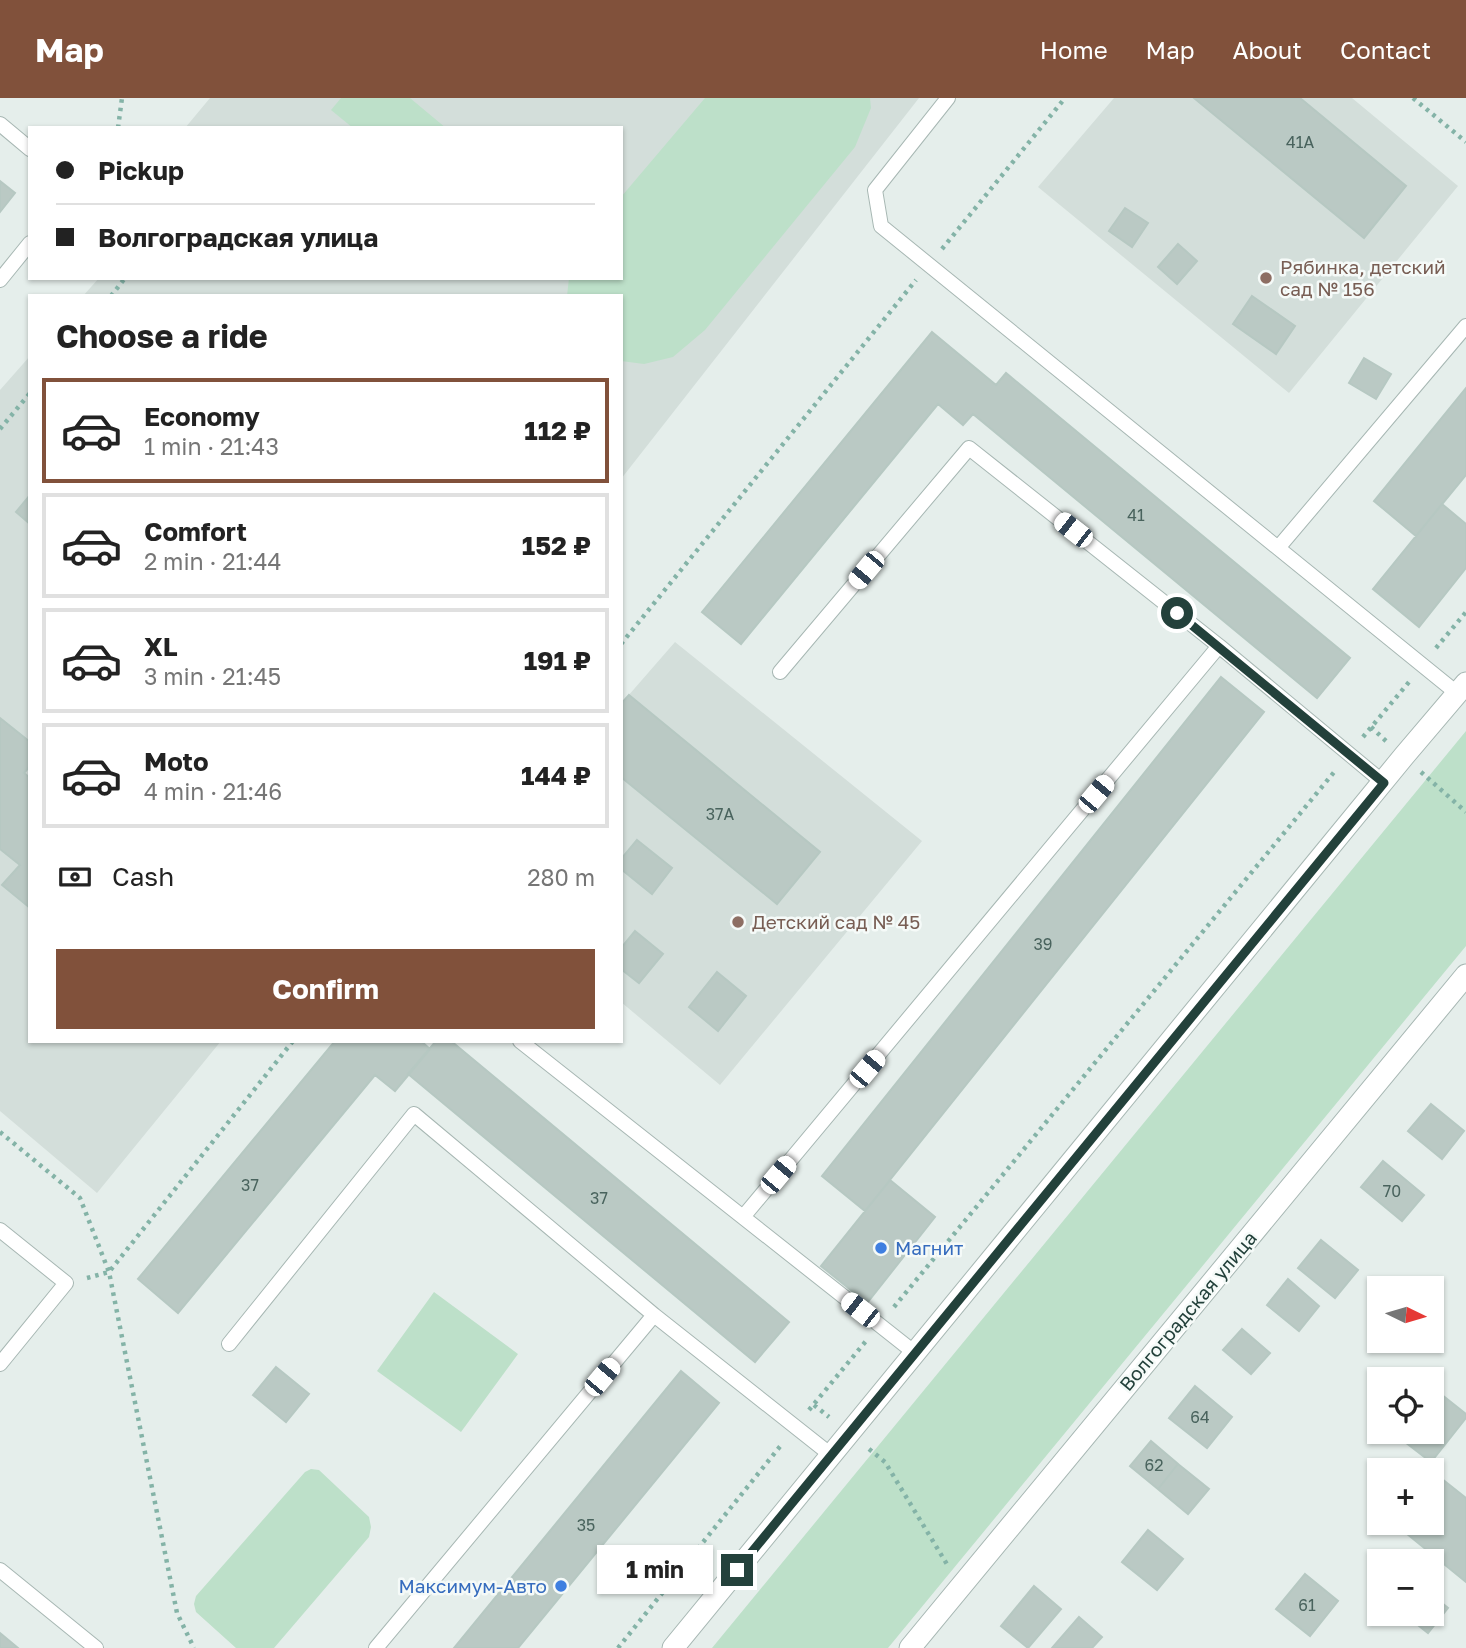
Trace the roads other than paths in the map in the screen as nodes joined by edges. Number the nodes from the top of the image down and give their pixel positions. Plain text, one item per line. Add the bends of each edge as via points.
1 (948, 98) edge
2 (0, 124) edge
3 (28, 147) edge
4 (28, 245) edge
5 (0, 280) edge
6 (1466, 326) edge
7 (1278, 548) junction
8 (1219, 646) junction
9 (780, 672) dead end
10 (1462, 688) edge
11 (1384, 783) junction
12 (1466, 975) edge
13 (523, 1043) edge
14 (743, 1217) junction
15 (0, 1230) edge
16 (654, 1315) junction
17 (229, 1344) dead end
18 (915, 1353) junction
19 (0, 1364) edge
20 (831, 1455) junction
21 (0, 1570) edge
22 (96, 1648) edge
23 (376, 1648) edge
24 (673, 1648) edge
25 (910, 1648) edge

1 - 7 lane via 876,190 881,226
2 - 3 lane
4 - 5 lane
6 - 7 lane
7 - 10 lane via 1422,665
8 - 9 lane via 969,448
8 - 11 lane
8 - 14 lane
10 - 11 street
11 - 18 street
12 - 25 street, Волгоградская улица
13 - 14 lane
14 - 18 lane
15 - 19 lane via 66,1283
16 - 17 lane via 414,1114
16 - 20 lane
16 - 23 lane
18 - 20 street
20 - 24 street
21 - 22 lane

